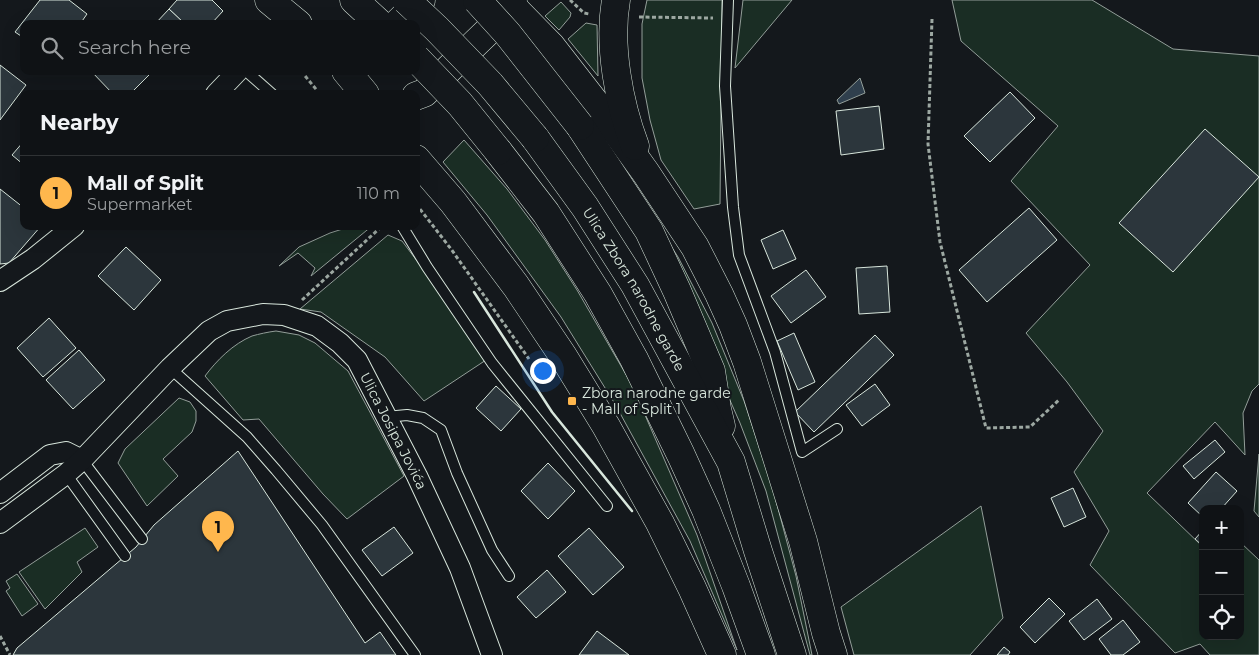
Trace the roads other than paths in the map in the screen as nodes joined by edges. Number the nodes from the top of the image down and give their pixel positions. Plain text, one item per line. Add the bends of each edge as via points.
1 (269, 0) edge
2 (354, 0) edge
3 (406, 0) edge
4 (420, 0) edge
5 (477, 0) edge
6 (616, 0) edge
7 (728, 0) edge
8 (513, 2) edge
9 (293, 20) edge
10 (376, 20) edge
11 (401, 20) edge
12 (420, 62) edge
13 (234, 75) edge
14 (251, 75) edge
15 (349, 75) edge
16 (365, 75) edge
17 (220, 90) edge
18 (267, 90) edge
19 (362, 90) edge
20 (365, 90) edge
21 (420, 94) edge
22 (420, 164) edge
23 (646, 173) junction
24 (69, 230) edge
25 (404, 230) edge
26 (0, 281) edge
27 (170, 368) junction
28 (386, 417) junction
29 (837, 429) dead end
30 (82, 460) junction
31 (731, 462) junction
32 (66, 474) junction
33 (0, 493) edge
34 (607, 506) dead end
35 (0, 523) edge
36 (142, 539) dead end
37 (125, 556) dead end
38 (509, 576) dead end
39 (415, 655) edge
40 (492, 655) edge
41 (722, 655) edge
42 (761, 655) edge
43 (792, 655) edge
44 (833, 655) edge

1 - 9 main road
2 - 10 main road
3 - 31 main road, Ulica Zbora narodne garde, bridge via 490,84 586,207 635,285
4 - 11 main road
5 - 31 main road, bridge via 580,126 649,231 711,371
6 - 23 main road via 614,49 619,90 628,129
7 - 29 lane via 725,86 739,255 775,352 802,452
8 - 21 main road
8 - 23 main road via 551,46
12 - 42 main road, bridge via 460,104 546,213 598,294 634,359 706,510
13 - 17 street
14 - 18 lane
15 - 19 main road
16 - 20 main road
22 - 41 main road via 516,286 563,356 660,523
23 - 44 main road via 695,247 733,325 803,541
24 - 26 street
25 - 34 lane via 492,363
27 - 28 street, Ulica Josipa Jovića via 210,331 227,321 263,314 284,315 317,326 357,360
27 - 30 street, Ulica Josipa Jovića
27 - 39 lane via 247,437 276,470 322,525
28 - 38 lane via 407,414 423,418 441,430 492,550
28 - 40 street, Ulica Josipa Jovića via 460,568
30 - 32 street, Ulica Josipa Jovića
30 - 33 street via 66,452 50,454
30 - 36 lane
31 - 43 main road, Ulica Zbora narodne garde
32 - 35 street, Ulica Josipa Jovića
32 - 37 lane

